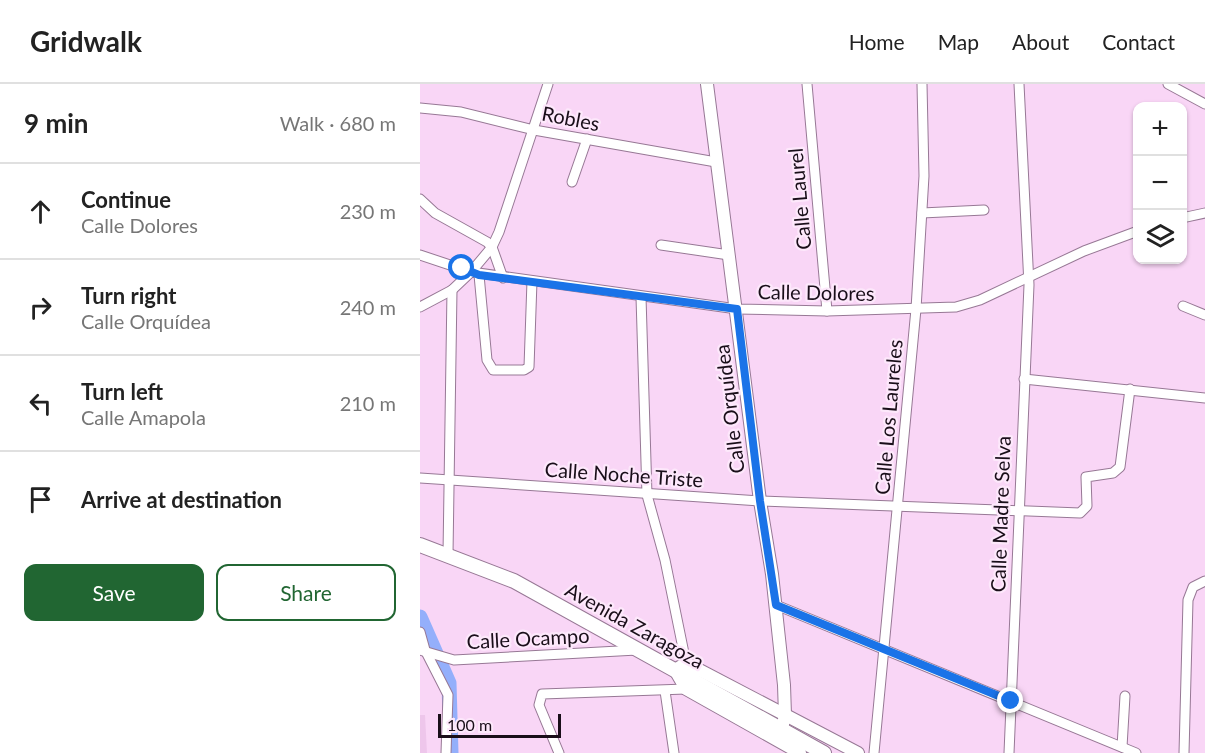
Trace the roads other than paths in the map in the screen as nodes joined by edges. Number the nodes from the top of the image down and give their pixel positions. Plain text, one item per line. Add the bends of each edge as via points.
1 (548, 84) edge
2 (707, 84) edge
3 (807, 84) edge
4 (922, 84) edge
5 (1019, 84) edge
6 (1168, 84) edge
7 (1205, 104) edge
8 (420, 108) edge
9 (534, 130) junction
10 (588, 139) junction
11 (716, 162) junction
12 (572, 182) dead end
13 (420, 199) edge
14 (984, 210) dead end
15 (922, 213) junction
16 (1205, 213) edge
17 (1187, 217) edge
18 (1133, 232) edge
19 (661, 245) dead end
20 (492, 247) junction
21 (420, 255) edge
22 (729, 255) junction
23 (475, 274) junction
24 (1028, 276) junction
25 (503, 278) junction
26 (532, 281) junction
27 (452, 290) junction
28 (641, 297) junction
29 (1183, 306) dead end
30 (420, 307) edge
31 (737, 309) junction
32 (916, 309) junction
33 (827, 311) junction
34 (1205, 315) edge
35 (1024, 379) junction
36 (1130, 389) junction
37 (1205, 398) edge
38 (420, 478) edge
39 (449, 479) junction
40 (647, 495) junction
41 (760, 501) junction
42 (898, 506) junction
43 (1019, 510) junction
44 (420, 545) edge
45 (448, 554) junction
46 (1205, 581) edge
47 (776, 605) junction
48 (420, 632) edge
49 (885, 649) junction
50 (639, 650) junction
51 (425, 651) edge
52 (681, 666) junction
53 (686, 689) junction
54 (665, 691) junction
55 (1125, 696) dead end
56 (1011, 701) junction
57 (785, 715) junction
58 (782, 729) junction
59 (1122, 747) junction
60 (797, 748) edge
61 (446, 753) edge
62 (559, 753) edge
63 (674, 753) edge
64 (824, 753) edge
65 (858, 753) edge
66 (874, 753) edge
67 (1009, 753) edge
68 (1136, 753) edge
69 (1184, 753) edge

1 - 9 street
2 - 11 street, Calle Orquídea
3 - 33 street, Calle Laurel
4 - 15 street, Calle Los Laureles
5 - 24 street, Calle Madre Selva
6 - 7 street
8 - 9 street, Robles via 461,112
9 - 10 street, Robles
9 - 20 street
10 - 11 street, Robles
10 - 12 street
11 - 22 street, Calle Orquídea
13 - 20 street via 435,213
14 - 15 street
15 - 32 street, Calle Los Laureles
16 - 17 street
18 - 24 street, Calle Dolores
19 - 22 street
20 - 23 street
20 - 25 street
21 - 23 street, Calle Dolores
22 - 31 street, Calle Orquídea
23 - 25 street, Calle Dolores
23 - 26 street via 488,366 493,370 529,367
23 - 27 street
24 - 32 street, Calle Dolores via 968,305
24 - 35 street, Calle Madre Selva
25 - 26 street, Calle Dolores
26 - 28 street, Calle Dolores
27 - 30 street
27 - 39 street
28 - 31 street, Calle Dolores
28 - 40 street
29 - 34 street
31 - 33 street, Calle Dolores
31 - 41 street, Calle Orquídea
32 - 33 street, Calle Dolores
32 - 42 street, Calle Los Laureles
35 - 36 street
35 - 43 street, Calle Madre Selva
36 - 37 street
36 - 43 street, Calle Noche Triste via 1120,467 1113,473 1086,477 1086,510
38 - 39 street, Calle Noche Triste
39 - 40 street, Calle Noche Triste
39 - 45 street
40 - 41 street, Calle Noche Triste
40 - 52 street via 665,560
41 - 42 street, Calle Noche Triste
41 - 47 street, Calle Orquídea
42 - 43 street, Calle Noche Triste
42 - 49 street, Calle Los Laureles
43 - 56 street, Calle Madre Selva
44 - 45 main road, Avenida Zaragoza
45 - 50 main road, Avenida Zaragoza via 514,581
46 - 69 street via 1193,587 1188,600
47 - 49 street
47 - 57 street, Calle Orquídea
48 - 51 street
49 - 56 street
49 - 66 street, Calle Los Laureles
50 - 51 street, Calle Ocampo via 454,660
50 - 52 main road, Avenida Zaragoza
51 - 61 street via 447,695
52 - 53 street
52 - 57 street
52 - 58 main road, Avenida Zaragoza
53 - 54 street
53 - 60 street
54 - 62 street via 542,694 538,701
54 - 63 street
55 - 59 street
56 - 59 street
56 - 67 street, Calle Madre Selva
57 - 58 street, Calle Orquídea
57 - 65 street
58 - 60 main road, Avenida Zaragoza
59 - 68 street
60 - 64 main road, Avenida Zaragoza

